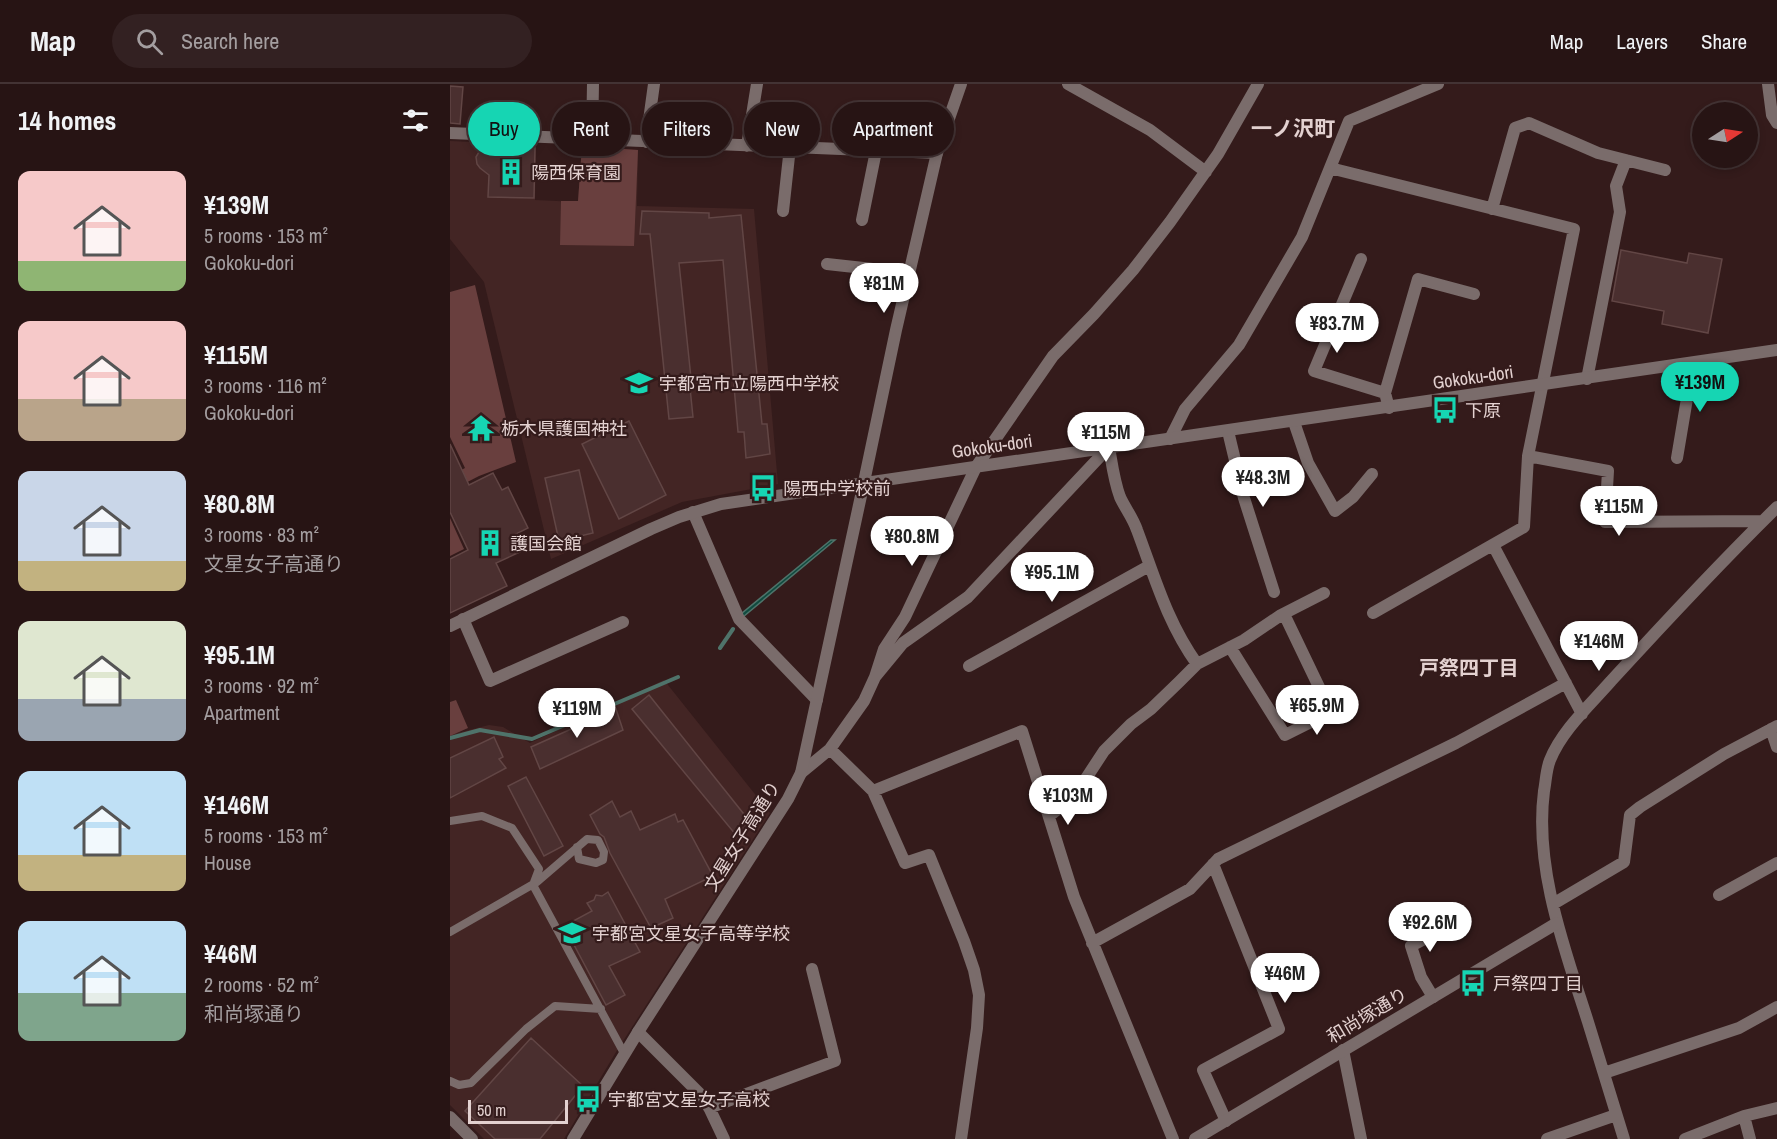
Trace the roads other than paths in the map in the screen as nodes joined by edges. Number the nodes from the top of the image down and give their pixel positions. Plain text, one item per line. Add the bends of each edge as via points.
1 (593, 84) edge
2 (654, 84) edge
3 (757, 84) edge
4 (961, 84) edge
5 (1068, 84) edge
6 (1258, 84) edge
7 (1768, 84) edge
8 (1435, 85) edge
9 (593, 102) edge
10 (652, 102) edge
11 (754, 102) edge
12 (954, 104) edge
13 (1777, 123) edge
14 (450, 133) edge
15 (552, 138) edge
16 (789, 156) edge
17 (875, 156) edge
18 (936, 156) edge
19 (1626, 160) junction
20 (1330, 168) junction
21 (1665, 170) dead end
22 (1206, 172) junction
23 (1492, 209) junction
24 (783, 211) dead end
25 (862, 220) dead end
26 (1361, 259) dead end
27 (827, 264) dead end
28 (909, 273) junction
29 (1474, 294) dead end
30 (1777, 350) edge
31 (1693, 363) junction
32 (1587, 379) junction
33 (1541, 386) junction
34 (1386, 393) junction
35 (1389, 408) junction
36 (1294, 422) junction
37 (1228, 431) junction
38 (1170, 440) junction
39 (1109, 447) junction
40 (1528, 456) junction
41 (1677, 458) dead end
42 (976, 467) junction
43 (1372, 474) dead end
44 (864, 482) junction
45 (1777, 507) edge
46 (693, 512) junction
47 (1763, 521) junction
48 (1493, 545) junction
49 (1149, 566) junction
50 (1274, 592) dead end
51 (1324, 593) dead end
52 (1373, 613) dead end
53 (1284, 614) junction
54 (463, 619) junction
55 (623, 622) dead end
56 (450, 626) edge
57 (1230, 647) junction
58 (1197, 664) junction
59 (969, 666) dead end
60 (874, 677) junction
61 (1566, 683) junction
62 (817, 700) junction
63 (1582, 714) junction
64 (1774, 727) edge
65 (1777, 747) edge
66 (830, 748) junction
67 (801, 773) junction
68 (873, 791) junction
69 (1049, 816) junction
70 (450, 821) edge
71 (577, 847) dead end
72 (1777, 862) edge
73 (1213, 864) junction
74 (533, 885) junction
75 (1719, 895) dead end
76 (1553, 904) junction
77 (1459, 921) dead end
78 (1557, 923) junction
79 (450, 932) edge
80 (1092, 943) junction
81 (812, 969) dead end
82 (1432, 997) junction
83 (1777, 1006) edge
84 (601, 1009) junction
85 (638, 1032) junction
86 (1343, 1050) junction
87 (625, 1055) junction
88 (1604, 1073) junction
89 (450, 1081) edge
90 (709, 1108) junction
91 (1777, 1108) edge
92 (1616, 1115) junction
93 (1744, 1116) junction
94 (450, 1118) edge
95 (1226, 1120) junction
96 (472, 1139) edge
97 (573, 1139) edge
98 (724, 1139) edge
99 (960, 1139) edge
100 (1173, 1139) edge
101 (1195, 1139) edge
102 (1361, 1139) edge
103 (1547, 1139) edge
104 (1624, 1139) edge
105 (1684, 1139) edge
106 (1750, 1139) edge

1 - 9 street
2 - 10 street
3 - 11 street
4 - 12 street, 文星女子高通り
5 - 22 street via 1150,130
6 - 22 street
7 - 13 street
8 - 20 street via 1349,121
14 - 15 street
16 - 24 street
17 - 25 street
18 - 28 street, 文星女子高通り
19 - 21 street
19 - 23 street via 1598,153 1529,123 1515,128
19 - 32 street via 1616,186 1620,212
20 - 23 street
20 - 38 street via 1302,237 1239,345 1185,409
22 - 42 street via 1133,270 1053,356
23 - 33 street via 1574,229
26 - 34 street via 1314,371
27 - 28 street
28 - 44 street, 文星女子高通り
29 - 34 street via 1418,279
30 - 31 street, Gokoku-dori
31 - 32 street, Gokoku-dori
31 - 41 street
32 - 33 street, Gokoku-dori
33 - 35 street, Gokoku-dori
33 - 40 street
34 - 35 street
35 - 36 street, Gokoku-dori
36 - 37 street, Gokoku-dori
36 - 43 street via 1308,463 1335,511
37 - 38 street, Gokoku-dori
37 - 50 street via 1244,498
38 - 39 street, Gokoku-dori
39 - 42 street, Gokoku-dori
39 - 49 street via 1120,497 1137,527
39 - 60 street via 968,597 903,643
40 - 47 street via 1608,471 1605,522
40 - 48 street via 1524,527
42 - 44 street, Gokoku-dori
42 - 60 street via 905,617 884,649
44 - 46 street, Gokoku-dori via 721,504
44 - 62 street, 文星女子高通り
45 - 47 street
46 - 54 street, Gokoku-dori
46 - 62 street via 739,619
47 - 63 street
48 - 52 street
48 - 61 street
49 - 58 street via 1182,644
49 - 59 street
51 - 53 street
53 - 57 street
53 - 57 street via 1331,712 1285,735
54 - 55 street via 490,681
54 - 56 street, Gokoku-dori
57 - 58 street
58 - 69 street via 1104,751 1083,783
60 - 66 street via 864,701
61 - 63 street
61 - 73 street via 1456,743
62 - 67 street, 文星女子高通り
63 - 76 street via 1557,747 1547,772 1543,821
64 - 65 street
64 - 76 street via 1724,754 1630,815 1624,862
66 - 67 street
66 - 68 street
67 - 85 street, 文星女子高通り
68 - 69 street via 1022,731
68 - 99 street via 905,863 929,855 974,970 979,1006
69 - 80 street
70 - 74 lane via 482,816 512,828 539,870
71 - 74 lane
72 - 75 street
73 - 80 street via 1190,889
73 - 95 street via 1279,1029 1203,1070
74 - 79 lane
74 - 84 lane
76 - 78 street
77 - 82 street via 1411,946
78 - 82 street, 和尚塚通り
78 - 88 street
80 - 100 street
81 - 90 street via 834,1061
82 - 86 street, 和尚塚通り
83 - 88 street via 1739,1028
84 - 87 lane
84 - 89 lane via 555,1006 471,1083 459,1085
85 - 87 street, 文星女子高通り
85 - 90 street via 705,1099
86 - 95 street, 和尚塚通り
86 - 102 street
87 - 97 street, 文星女子高通り
88 - 92 street
90 - 98 street
91 - 93 street
92 - 103 street
92 - 104 street
93 - 105 street
93 - 106 street
94 - 96 street
95 - 101 street, 和尚塚通り

